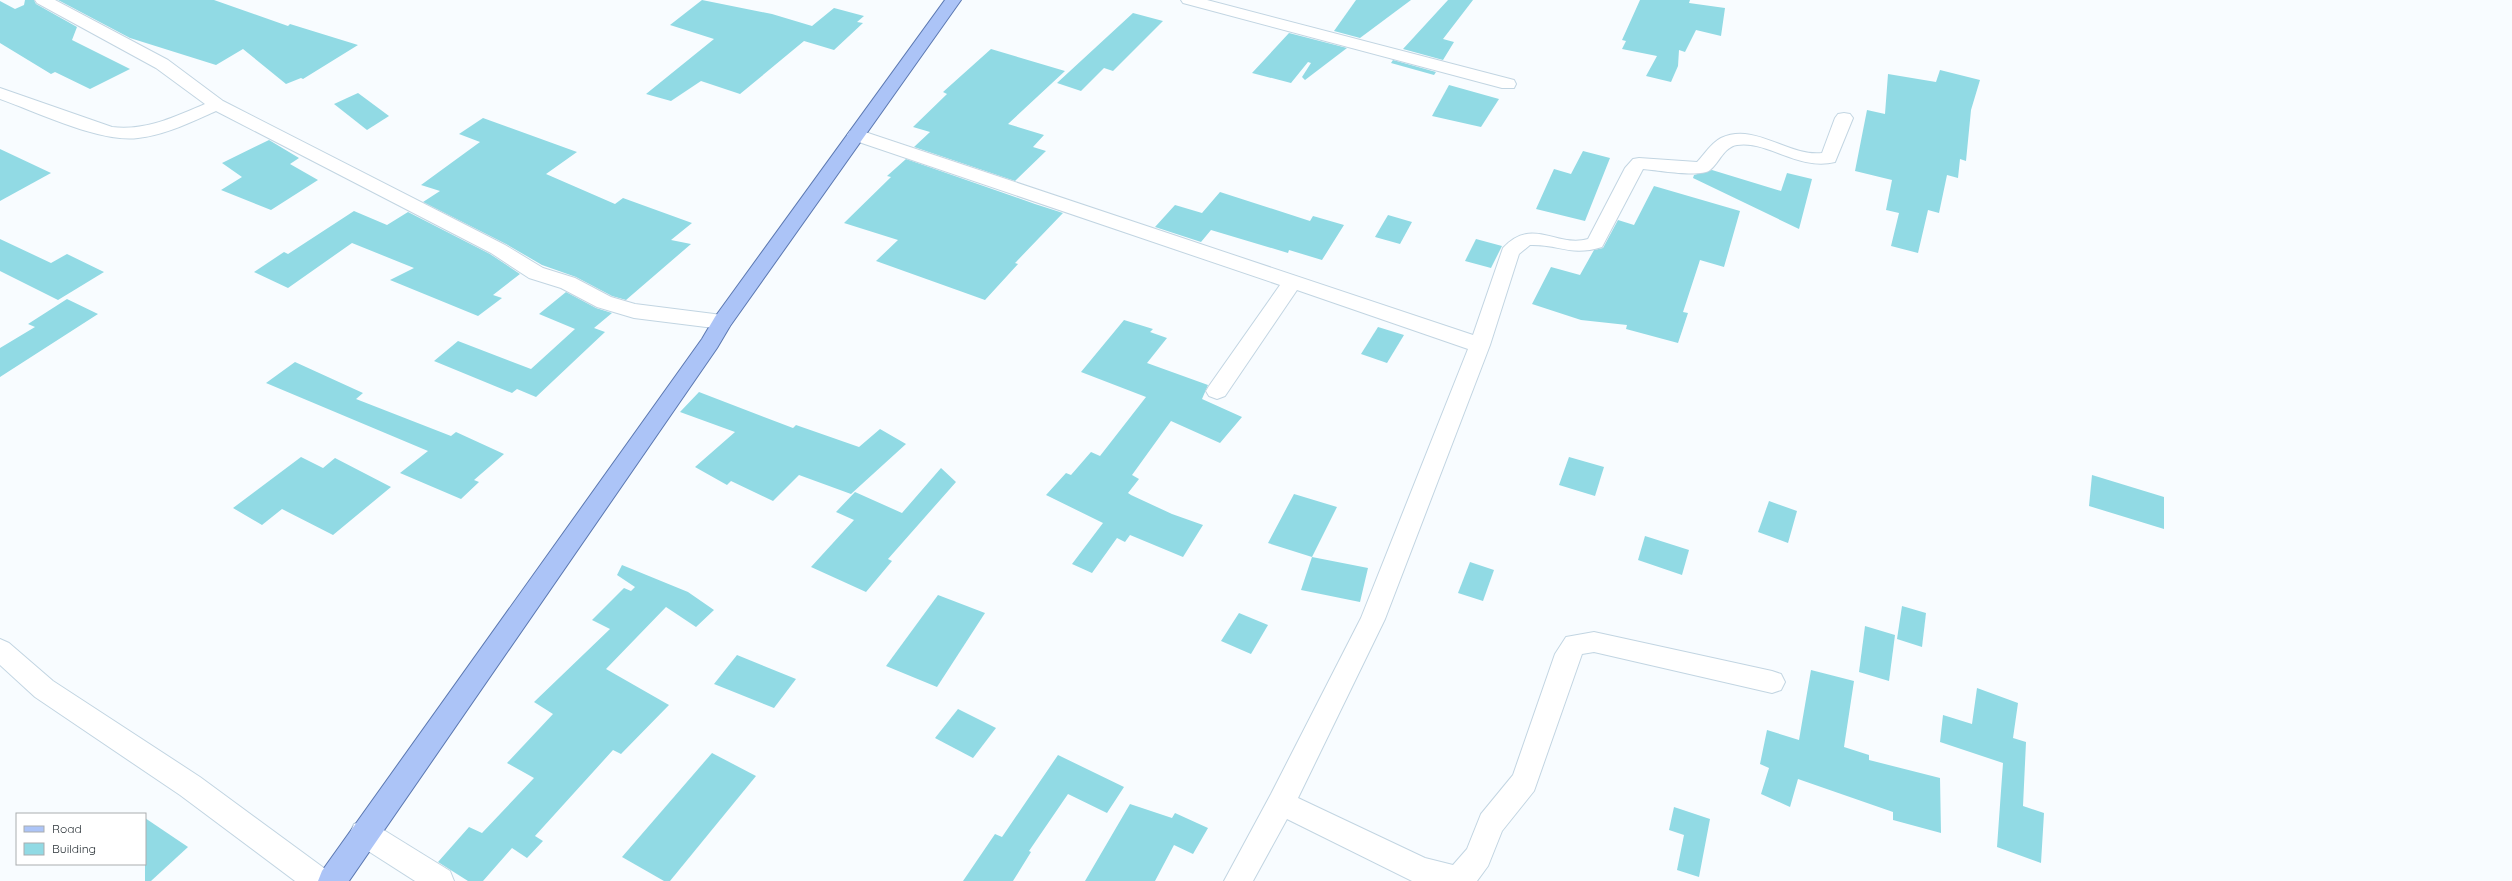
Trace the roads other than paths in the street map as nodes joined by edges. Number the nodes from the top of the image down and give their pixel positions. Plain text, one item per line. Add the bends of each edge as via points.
1 (44, 0) edge
2 (953, 0) edge
3 (1189, 0) edge
4 (1508, 84) dead end
5 (0, 93) edge
6 (217, 105) junction
7 (1844, 118) dead end
8 (856, 135) junction
9 (1293, 281) junction
10 (722, 322) junction
11 (1480, 345) junction
12 (1217, 391) dead end
13 (0, 650) edge
14 (1772, 682) dead end
15 (1281, 803) junction
16 (364, 833) junction
17 (318, 881) edge
18 (332, 881) edge
19 (440, 881) edge
20 (1238, 881) edge

1 - 6 street via 162,64
2 - 8 main road
3 - 4 street
5 - 6 street via 126,136 156,130
6 - 10 street via 498,249 536,273 568,283 604,302 634,311
7 - 11 street via 1829,158 1824,160 1739,139 1725,142 1706,164 1699,168 1639,163 1595,243 1579,246 1529,238 1517,242 1510,252
8 - 9 street
8 - 10 main road
9 - 11 street
9 - 12 street
10 - 16 main road via 710,343
11 - 15 street via 1373,620
13 - 17 street via 44,689 190,786
14 - 15 street via 1594,642 1575,644 1568,654 1524,782 1491,823 1473,866 1465,874 1454,879 1421,871
15 - 20 street
16 - 18 main road
16 - 19 street

